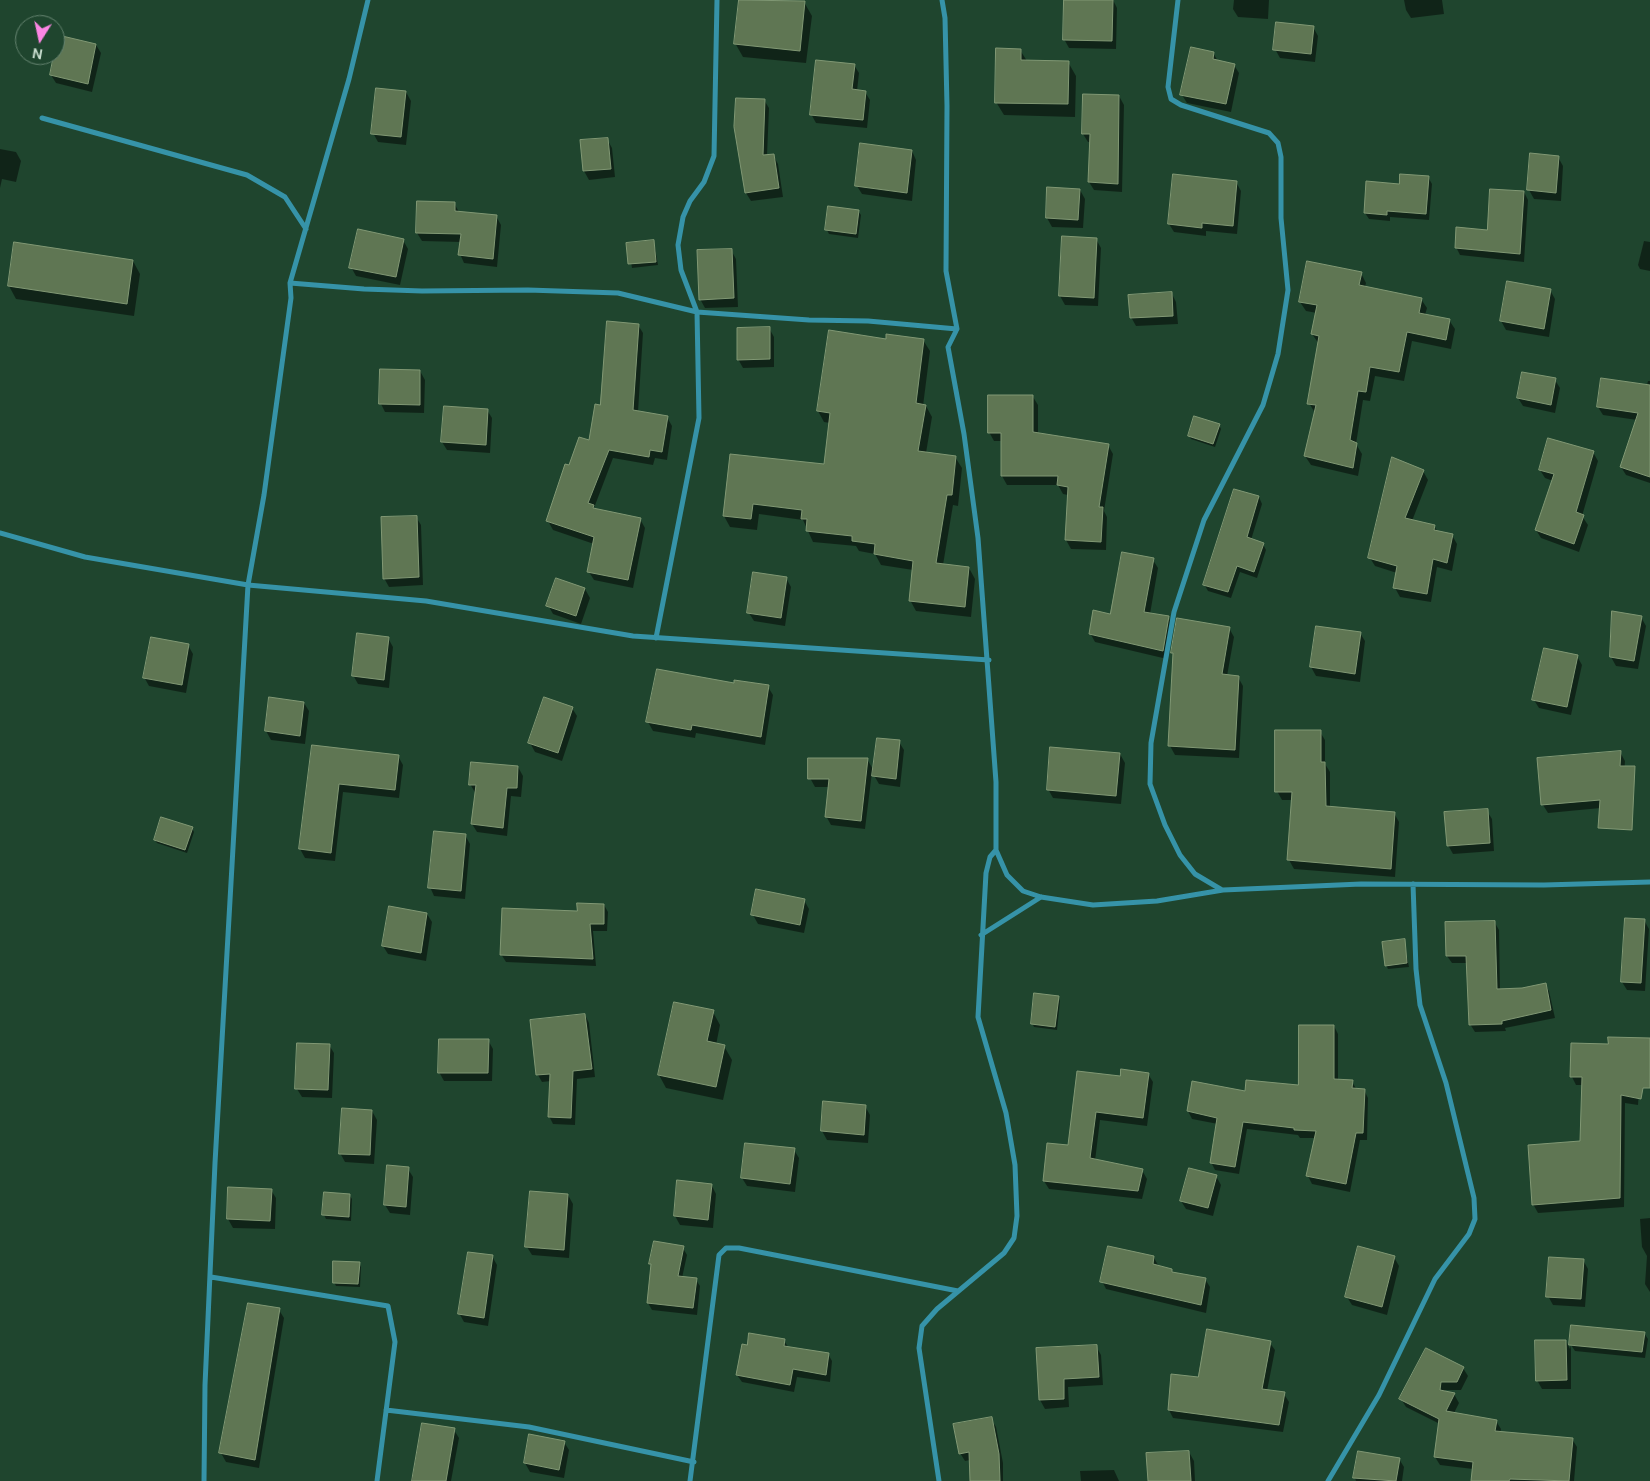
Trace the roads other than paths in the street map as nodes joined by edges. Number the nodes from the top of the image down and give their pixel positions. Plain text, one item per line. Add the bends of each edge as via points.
1 (368, 0) edge
2 (718, 0) edge
3 (942, 0) edge
4 (1178, 0) edge
5 (42, 118) dead end
6 (306, 229) junction
7 (290, 283) junction
8 (697, 312) junction
9 (957, 329) junction
10 (0, 533) edge
11 (248, 585) junction
12 (656, 638) junction
13 (989, 660) junction
14 (996, 850) junction
15 (1650, 882) edge
16 (1412, 884) junction
17 (1223, 890) junction
18 (1040, 898) junction
19 (981, 935) junction
20 (210, 1277) junction
21 (958, 1291) junction
22 (386, 1410) junction
23 (694, 1462) junction
24 (204, 1481) edge
25 (377, 1481) edge
26 (690, 1481) edge
27 (939, 1481) edge
28 (1328, 1481) edge

1 - 6 street
2 - 8 street via 714,156 704,182 683,217 678,245 681,270
3 - 9 street via 947,106 946,271
4 - 17 street via 1168,87 1171,99 1269,134 1278,143 1288,290 1278,354 1263,405 1204,520 1174,612 1152,743 1150,784 1165,825 1180,856 1195,874
5 - 6 street via 247,175 285,197
6 - 7 street
7 - 8 street via 422,292 528,290 618,293
7 - 11 street via 291,298 268,466
8 - 9 street
8 - 12 street via 699,418
9 - 13 street via 948,347 978,538
10 - 11 street via 85,557
11 - 12 street via 426,601
11 - 20 street
12 - 13 street
13 - 14 street via 996,782
14 - 18 street via 1007,874 1023,891
14 - 19 street via 990,857 986,874
15 - 16 street
16 - 17 street
16 - 28 street via 1420,1005 1446,1083 1474,1198 1475,1218 1469,1234 1435,1280 1379,1395
17 - 18 street via 1156,901 1093,905
18 - 19 street
19 - 21 street via 978,1016 1006,1113 1015,1165 1017,1216 1014,1238 1004,1254
20 - 22 street via 388,1306 396,1342
20 - 24 street
21 - 23 street via 726,1248 719,1255
21 - 27 street via 922,1326 919,1348
22 - 23 street via 529,1428
22 - 25 street
23 - 26 street

